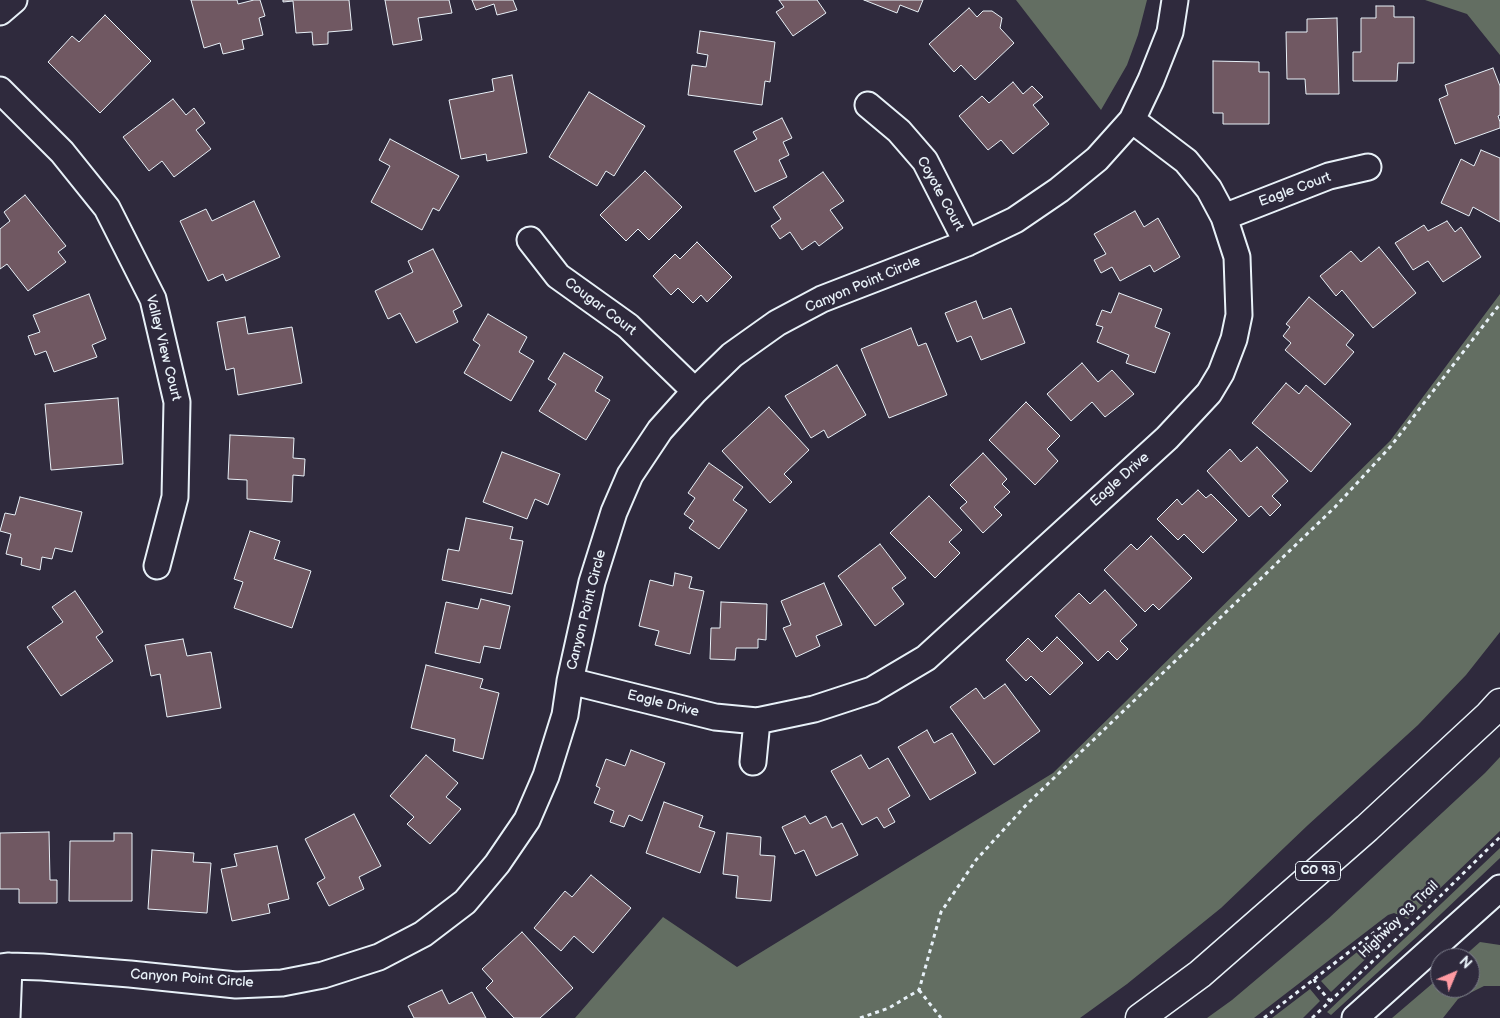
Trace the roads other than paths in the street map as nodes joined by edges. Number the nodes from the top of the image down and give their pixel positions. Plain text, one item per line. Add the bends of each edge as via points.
1 (14, 0) edge
2 (1175, 0) edge
3 (0, 12) edge
4 (0, 90) edge
5 (868, 105) dead end
6 (1132, 120) junction
7 (1368, 167) dead end
8 (1224, 217) junction
9 (530, 240) dead end
10 (967, 243) junction
11 (696, 391) junction
12 (157, 566) dead end
13 (570, 681) junction
14 (1500, 703) edge
15 (757, 721) junction
16 (753, 762) dead end
17 (1500, 888) edge
18 (5, 966) edge
19 (7, 1018) edge
20 (1140, 1018) edge
21 (1355, 1018) edge

1 - 3 street
2 - 6 street, Canyon Point Circle via 1170,32
4 - 12 street, Valley View Court via 62,152 107,208 154,299 177,402 175,497
5 - 10 street, Coyote Court via 899,131 925,160
6 - 8 street, Eagle Drive via 1186,161 1209,189
6 - 10 street, Canyon Point Circle via 1097,159 1059,190 1015,220
7 - 8 street, Eagle Court via 1329,176
8 - 15 street, Eagle Drive via 1237,257 1239,315 1234,339 1221,373 1209,392 1167,438 926,658 872,690 814,709
9 - 11 street, Cougar Court via 558,276 628,326
10 - 11 street, Canyon Point Circle via 822,299 777,323 732,355
11 - 13 street, Canyon Point Circle via 660,430 630,476 614,512 592,582
13 - 15 street, Eagle Drive via 715,717
13 - 18 street, Canyon Point Circle via 565,716 546,776 527,820 497,864 464,902 423,934 386,954 323,975 282,983 236,985
14 - 20 highway, CO 93 via 1352,841 1200,974
15 - 16 street
17 - 21 street
18 - 19 street

